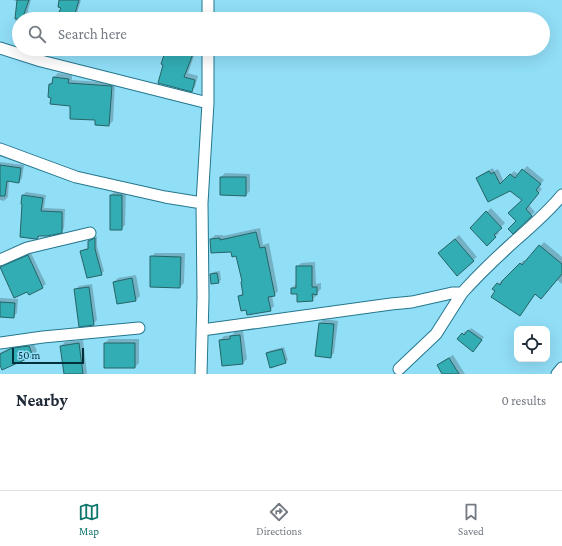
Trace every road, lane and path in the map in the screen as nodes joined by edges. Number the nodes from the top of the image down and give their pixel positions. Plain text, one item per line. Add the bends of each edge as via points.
1 (208, 0) edge
2 (208, 12) edge
3 (0, 48) edge
4 (12, 52) edge
5 (25, 56) edge
6 (208, 56) edge
7 (208, 104) junction
8 (0, 149) edge
9 (562, 195) edge
10 (202, 203) junction
11 (90, 233) dead end
12 (0, 260) edge
13 (462, 293) junction
14 (138, 328) dead end
15 (202, 330) junction
16 (0, 343) edge
17 (562, 368) edge
18 (399, 369) dead end
19 (201, 374) edge
20 (557, 374) edge

1 - 2 street
3 - 4 street
5 - 7 street
6 - 7 street
7 - 10 street
8 - 10 street via 76,177
9 - 13 street
10 - 15 street
11 - 12 street via 27,248
13 - 15 street
13 - 18 street via 436,334
14 - 16 street
15 - 19 street
17 - 20 street

